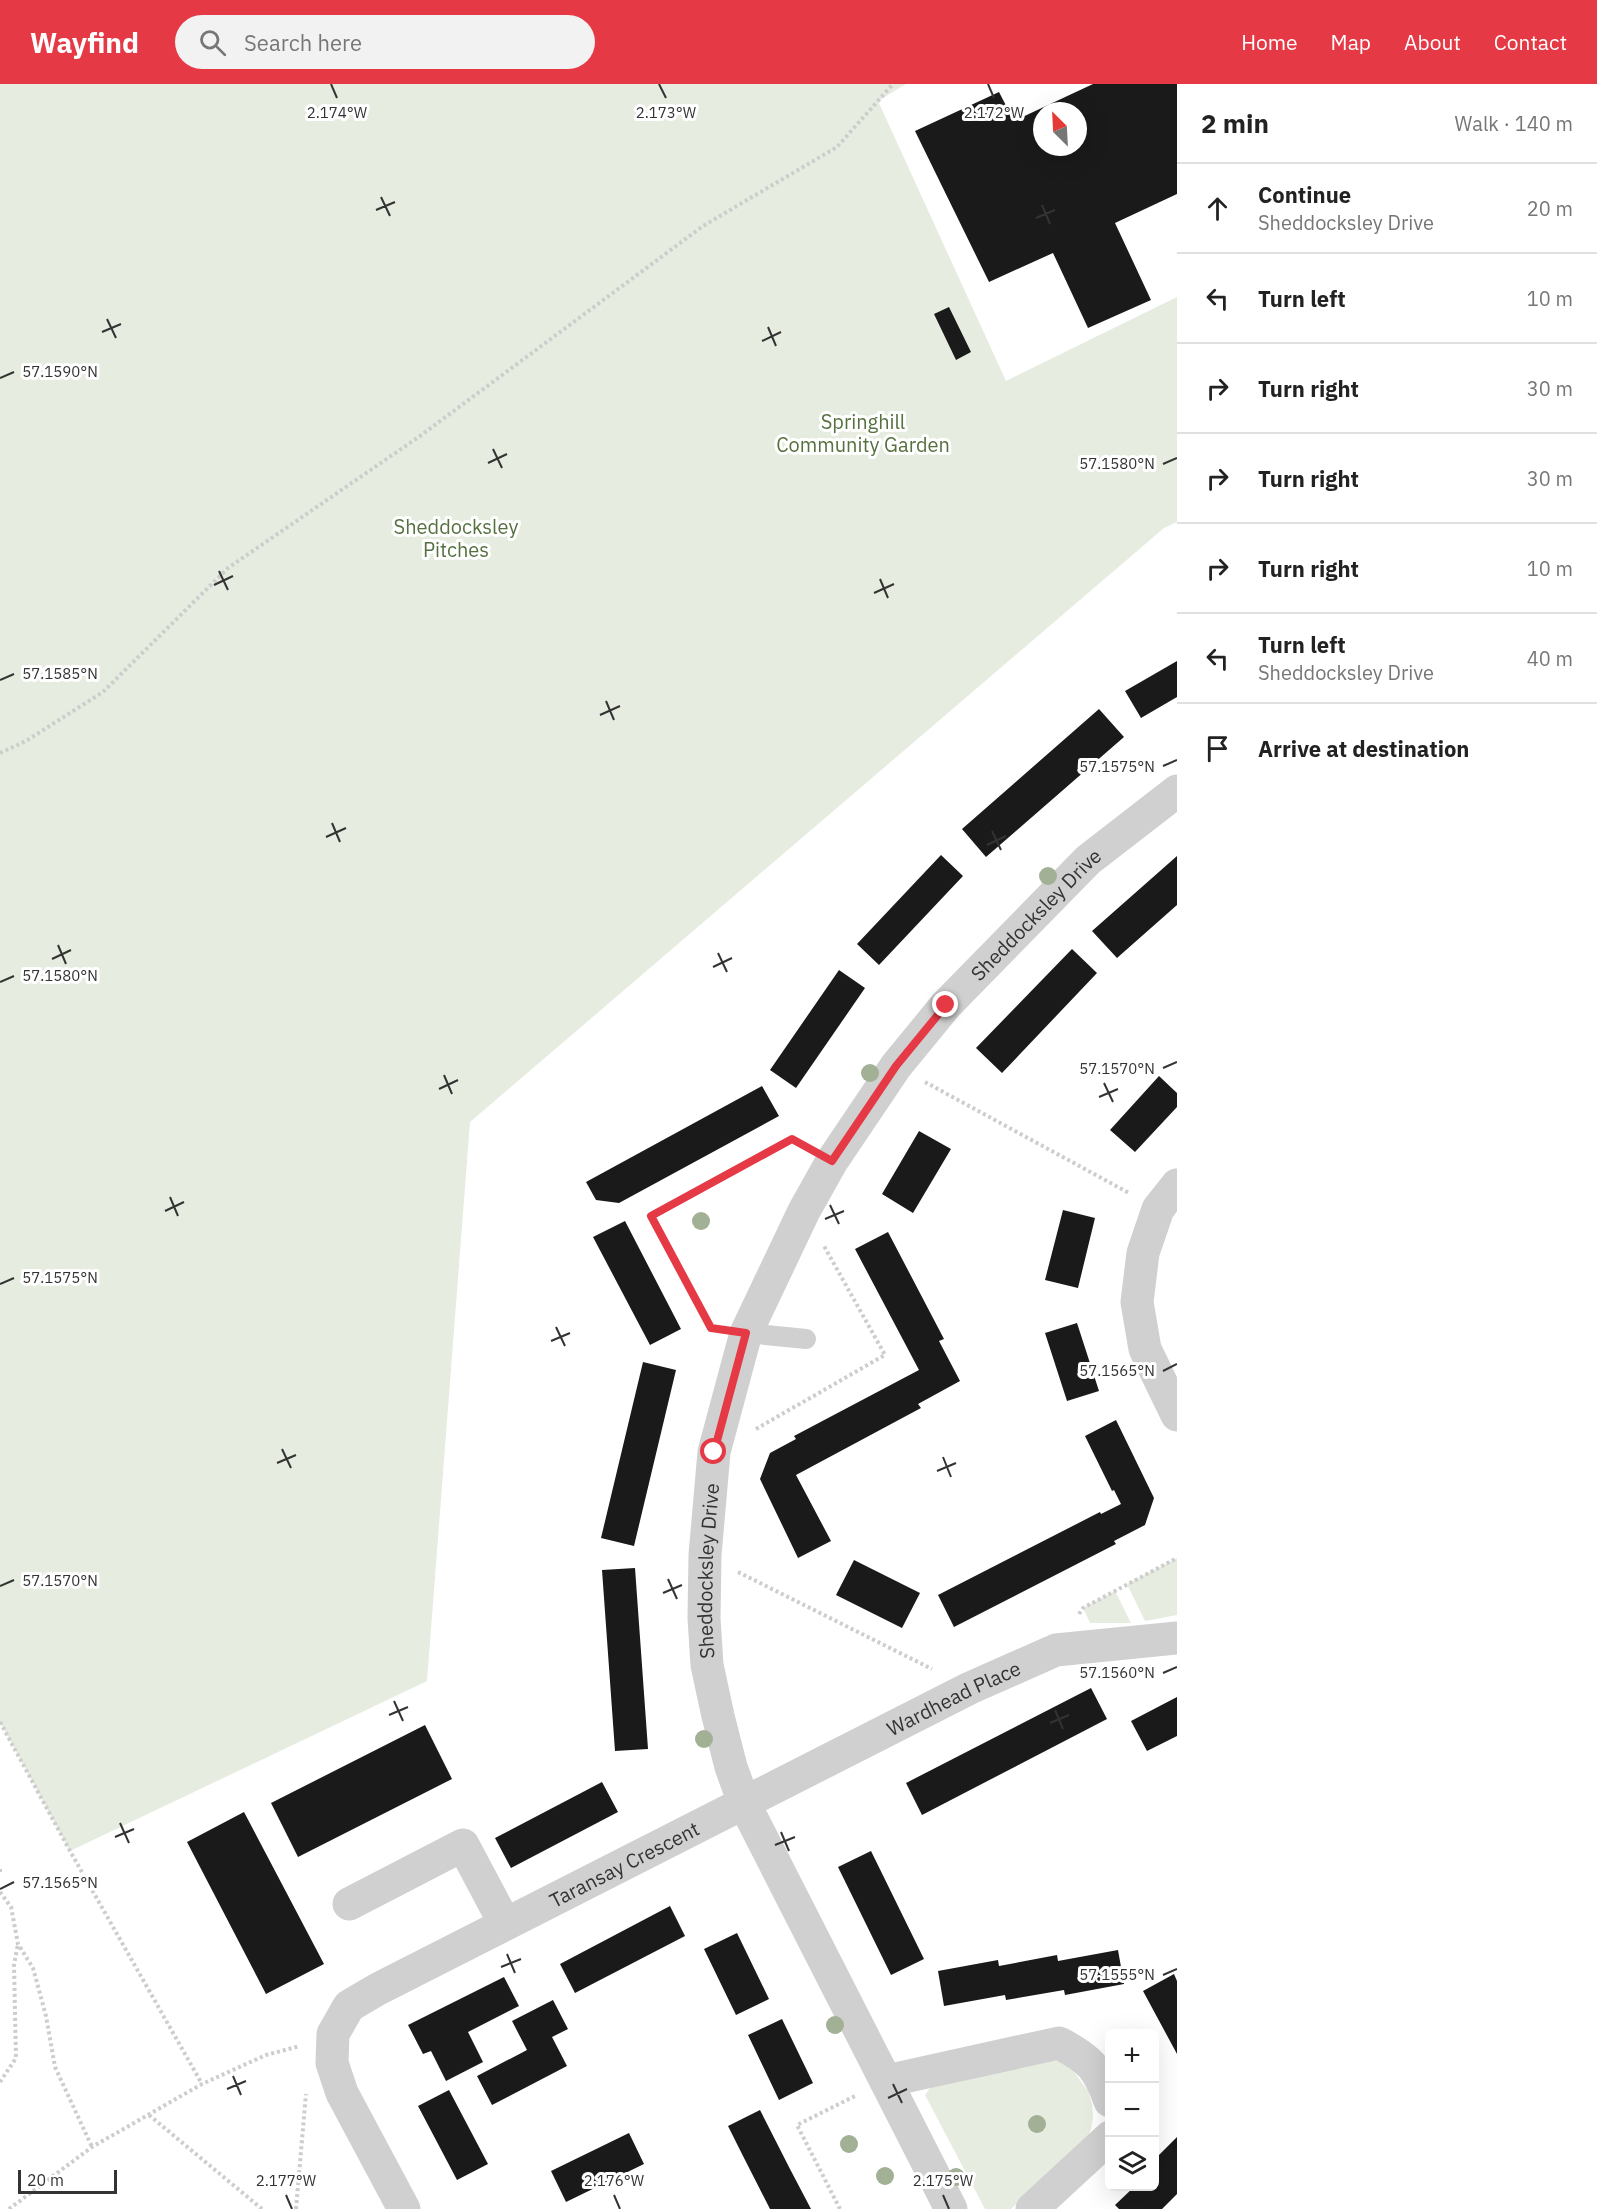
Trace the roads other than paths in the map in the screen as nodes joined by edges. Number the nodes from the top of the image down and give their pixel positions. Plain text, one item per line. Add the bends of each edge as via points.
1 (1177, 791) edge
2 (1168, 1197) edge
3 (746, 1333) junction
4 (807, 1339) dead end
5 (1177, 1415) edge
6 (1177, 1638) edge
7 (744, 1803) junction
8 (349, 1904) dead end
9 (504, 1924) junction
10 (886, 2081) junction
11 (1105, 2087) edge
12 (1105, 2142) edge
13 (404, 2209) edge
14 (951, 2209) edge
15 (1032, 2209) edge

1 - 3 street, Sheddocksley Drive via 1088,860 946,1005 896,1066 832,1161
2 - 5 street via 1143,1253 1137,1302 1145,1349
3 - 4 lane
3 - 7 street, Sheddocksley Drive via 714,1452 704,1618 707,1665 731,1767
6 - 7 street, Wardhead Place via 1056,1650 970,1688
7 - 9 street, Taransay Crescent
7 - 10 street, Sheddocksley Drive
8 - 9 street via 464,1845
9 - 13 street, Taransay Crescent via 349,2006 333,2034 332,2063 342,2093
10 - 11 street via 1059,2043 1080,2054 1101,2076
10 - 14 street, Sheddocksley Drive
12 - 15 street

